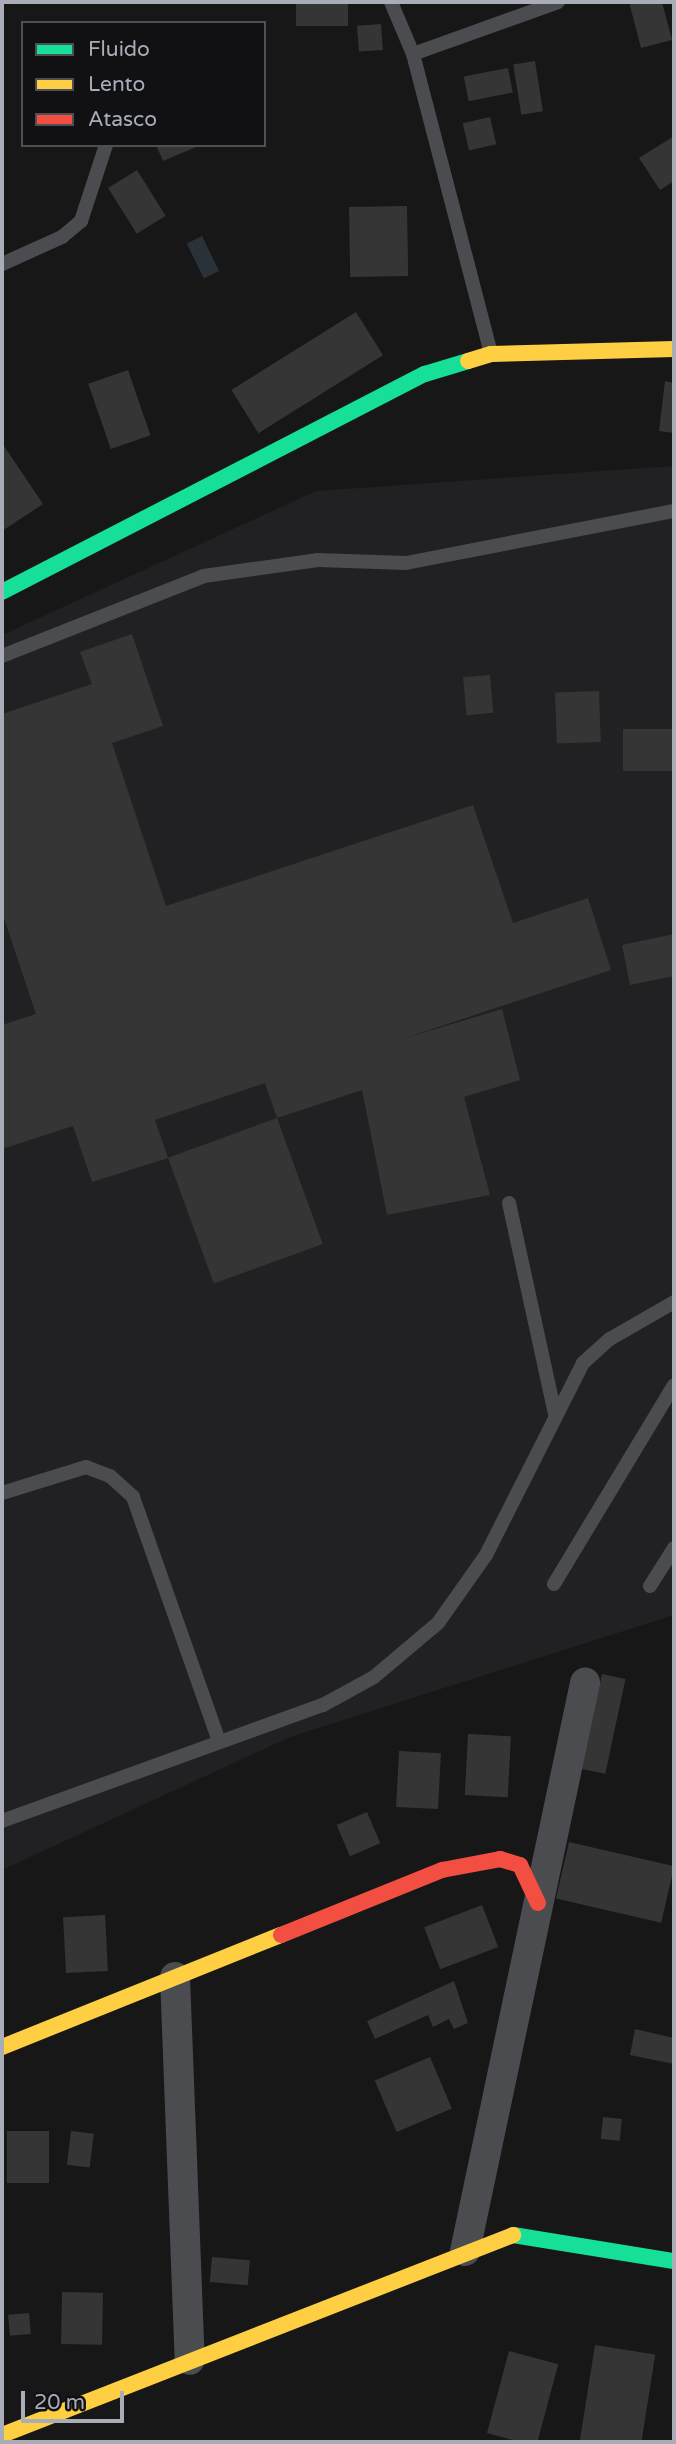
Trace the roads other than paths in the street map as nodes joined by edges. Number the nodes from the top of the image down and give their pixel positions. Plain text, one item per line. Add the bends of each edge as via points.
1 (391, 2) edge
2 (558, 2) edge
3 (413, 54) junction
4 (105, 147) edge
5 (2, 264) edge
6 (674, 349) edge
7 (491, 355) junction
8 (674, 510) edge
9 (2, 592) edge
10 (2, 656) edge
11 (509, 1203) dead end
12 (674, 1302) edge
13 (674, 1385) edge
14 (555, 1414) junction
15 (2, 1493) edge
16 (674, 1548) edge
17 (554, 1584) dead end
18 (650, 1586) dead end
19 (585, 1683) dead end
20 (219, 1741) junction
21 (2, 1821) edge
22 (538, 1903) junction
23 (175, 1978) junction
24 (2, 2047) edge
25 (465, 2251) junction
26 (674, 2261) edge
27 (190, 2360) junction
28 (2, 2435) edge

1 - 3 lane
2 - 3 lane
3 - 7 lane
4 - 5 lane via 81,221 62,237
6 - 7 street
7 - 9 street via 425,374
8 - 10 lane via 406,563 318,560 204,576
11 - 14 lane
12 - 14 lane via 610,1339 583,1363
13 - 17 lane
14 - 20 lane via 486,1555 438,1623 374,1677 333,1699
15 - 20 lane via 86,1467 110,1476 133,1497
16 - 18 lane
19 - 22 street
20 - 21 lane
22 - 23 street via 520,1865 500,1859 475,1861 442,1870
22 - 25 street
23 - 24 street
23 - 27 street
25 - 26 street via 522,2234
25 - 27 street
27 - 28 street

